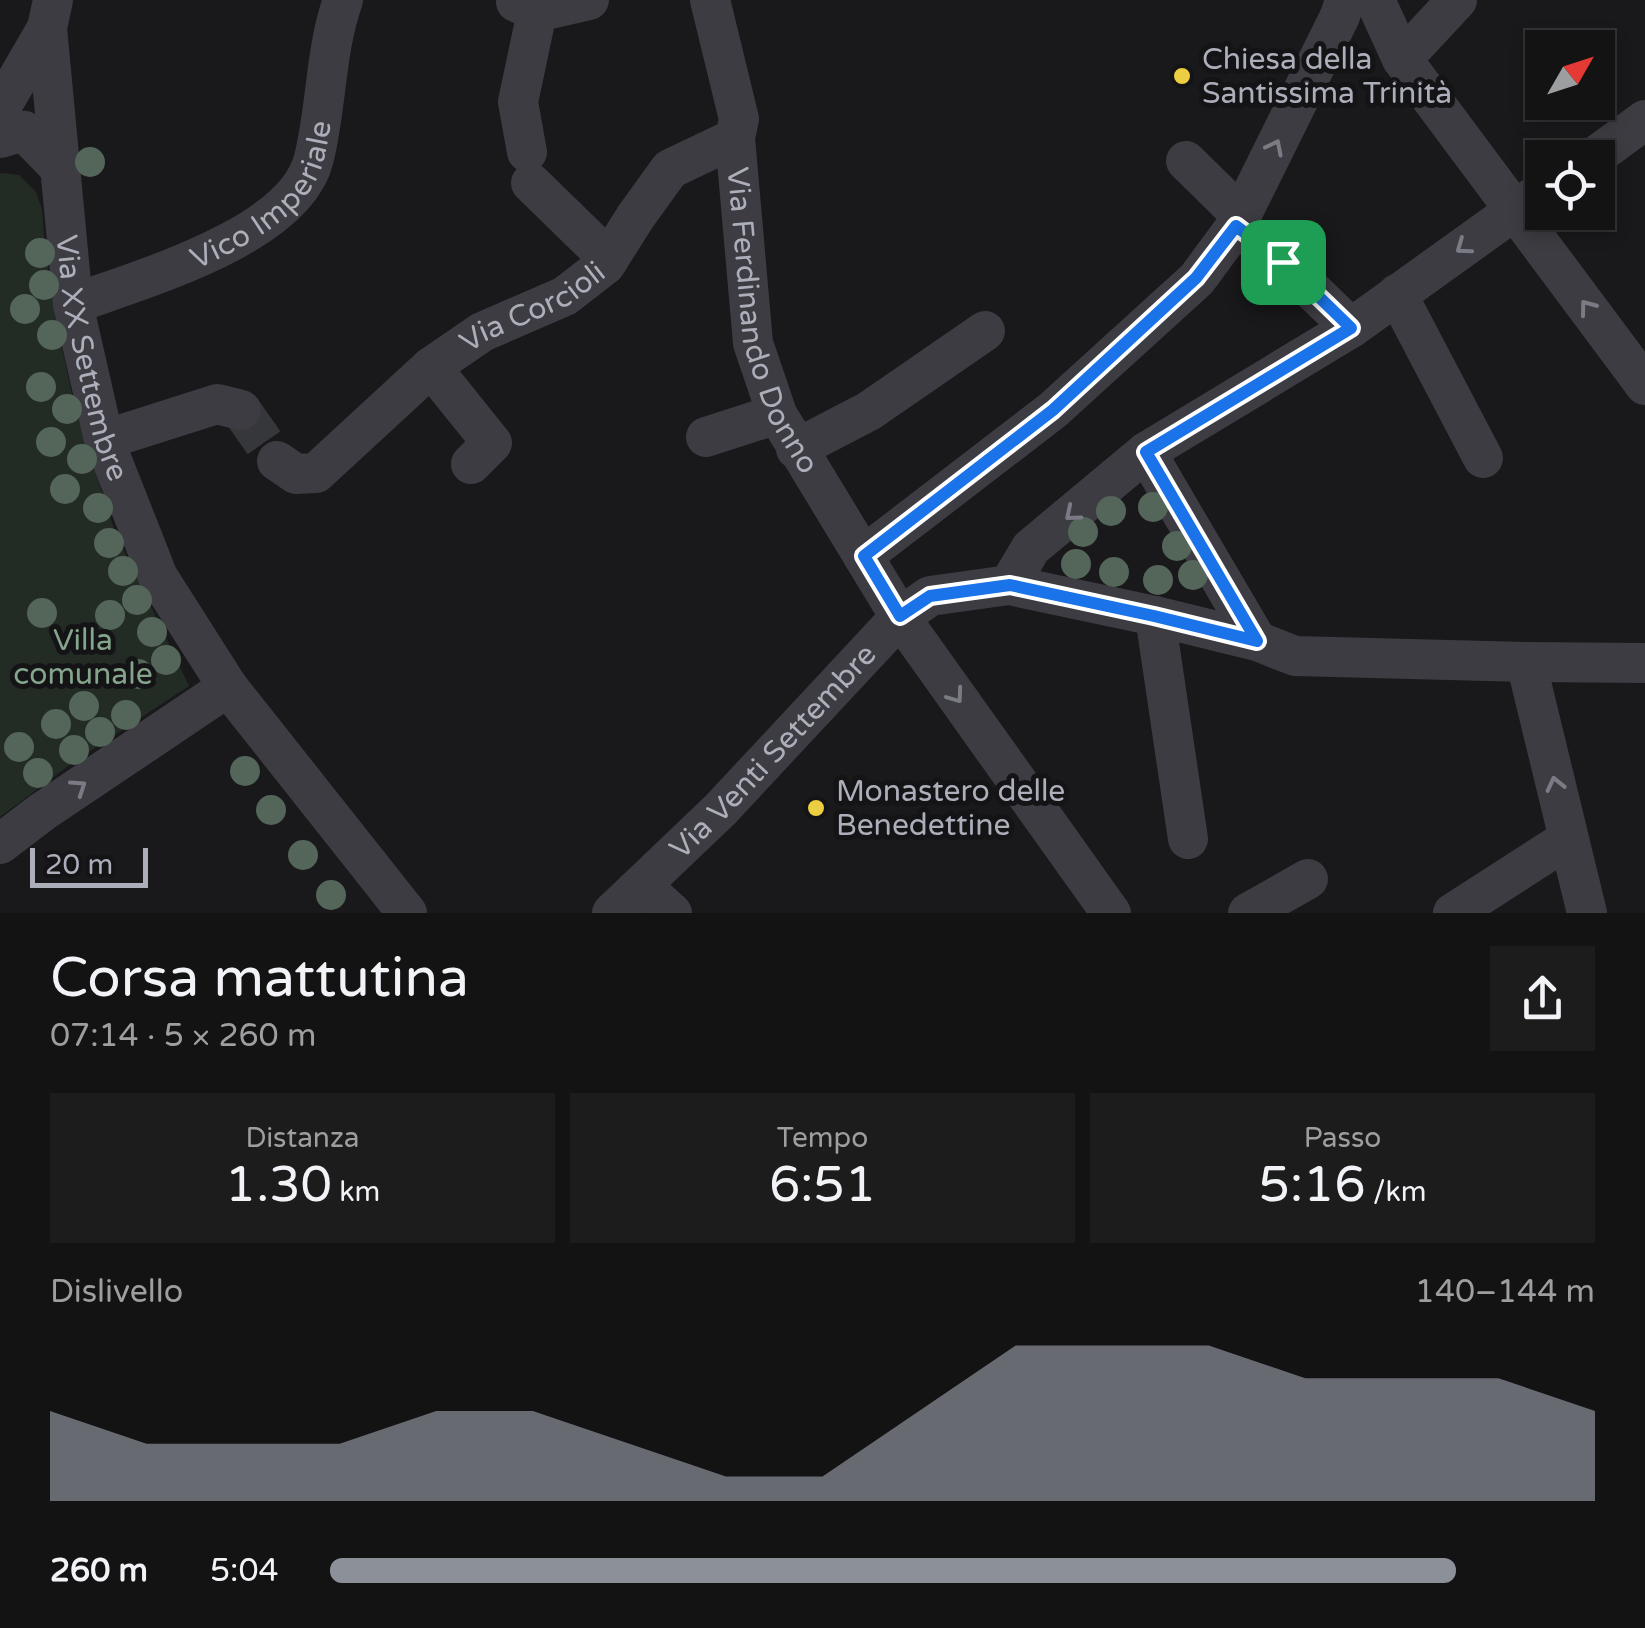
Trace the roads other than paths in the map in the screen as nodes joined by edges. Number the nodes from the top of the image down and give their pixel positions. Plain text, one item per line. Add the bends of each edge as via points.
1 (16, 0) edge
2 (343, 0) edge
3 (589, 0) edge
4 (710, 0) edge
5 (1346, 0) edge
6 (1375, 0) edge
7 (1456, 0) edge
8 (525, 6) edge
9 (50, 14) edge
10 (1402, 59) junction
11 (0, 109) edge
12 (1645, 120) edge
13 (0, 138) edge
14 (735, 138) junction
15 (1615, 142) edge
16 (1186, 162) dead end
17 (60, 168) junction
18 (1525, 198) edge
19 (1525, 203) edge
20 (1238, 220) junction
21 (1546, 230) edge
22 (609, 259) junction
23 (1398, 294) junction
24 (74, 304) junction
25 (1351, 328) junction
26 (985, 331) dead end
27 (431, 367) junction
28 (1645, 385) edge
29 (242, 410) dead end
30 (777, 414) junction
31 (706, 437) dead end
32 (104, 440) junction
33 (796, 449) junction
34 (1146, 452) junction
35 (1483, 458) dead end
36 (277, 460) tunnel mouth
37 (471, 464) dead end
38 (864, 556) junction
39 (1010, 585) junction
40 (900, 616) junction
41 (1154, 616) junction
42 (1257, 641) junction
43 (1526, 662) junction
44 (1645, 663) edge
45 (228, 687) junction
46 (1188, 839) dead end
47 (1568, 839) junction
48 (0, 844) edge
49 (1308, 879) dead end
50 (642, 886) junction
51 (406, 913) edge
52 (612, 913) edge
53 (672, 913) edge
54 (1112, 913) edge
55 (1248, 913) edge
56 (1453, 913) edge
57 (1587, 913) edge

1 - 9 street
2 - 24 street, Vico Imperiale via 314,162 296,196 243,236
3 - 8 street
4 - 14 street, Via Ferdinando Donno via 739,119
20 -> 5 street
6 - 10 street
7 - 10 street
8 - 22 street via 518,102 529,168
9 - 11 street
9 - 17 street, Via XX Settembre
10 - 18 street
12 - 15 street
13 - 17 street via 24,131
14 - 22 street, Via Corcioli via 670,169
14 - 30 street, Via Ferdinando Donno via 752,343
16 - 20 street
17 - 24 street, Via XX Settembre
19 -> 23 street
20 - 25 street
20 - 38 street via 1196,278 1053,410
28 -> 21 street
22 - 27 street, Via Corcioli via 565,296 482,332
23 - 25 street
23 - 35 street
24 - 32 street, Via XX Settembre
25 - 34 street
26 - 33 street via 869,411
27 - 36 street, Via Corcioli via 316,473 296,474
27 - 37 street via 492,444
29 - 32 street via 217,404
30 - 31 street
30 - 33 street, Via Ferdinando Donno
32 - 45 street, Via XX Settembre via 158,576
33 - 38 street, Via Ferdinando Donno
34 -> 39 street via 1031,548
34 - 42 street
38 - 40 street, Via Ferdinando Donno
39 - 40 street, Via Venti Settembre via 930,596
39 - 41 street, Via Venti Settembre
40 - 50 street, Via Venti Settembre
40 -> 54 street, Via Ferdinando Donno
41 - 42 street, Via Venti Settembre
41 - 46 street
42 - 43 street, Via Venti Settembre via 1294,656
43 - 44 street, Via Venti Settembre
47 -> 43 street
48 -> 45 street
45 - 51 street
47 - 56 street
47 - 57 street
49 - 55 street
50 - 52 street, Via Venti Settembre
50 - 53 street

